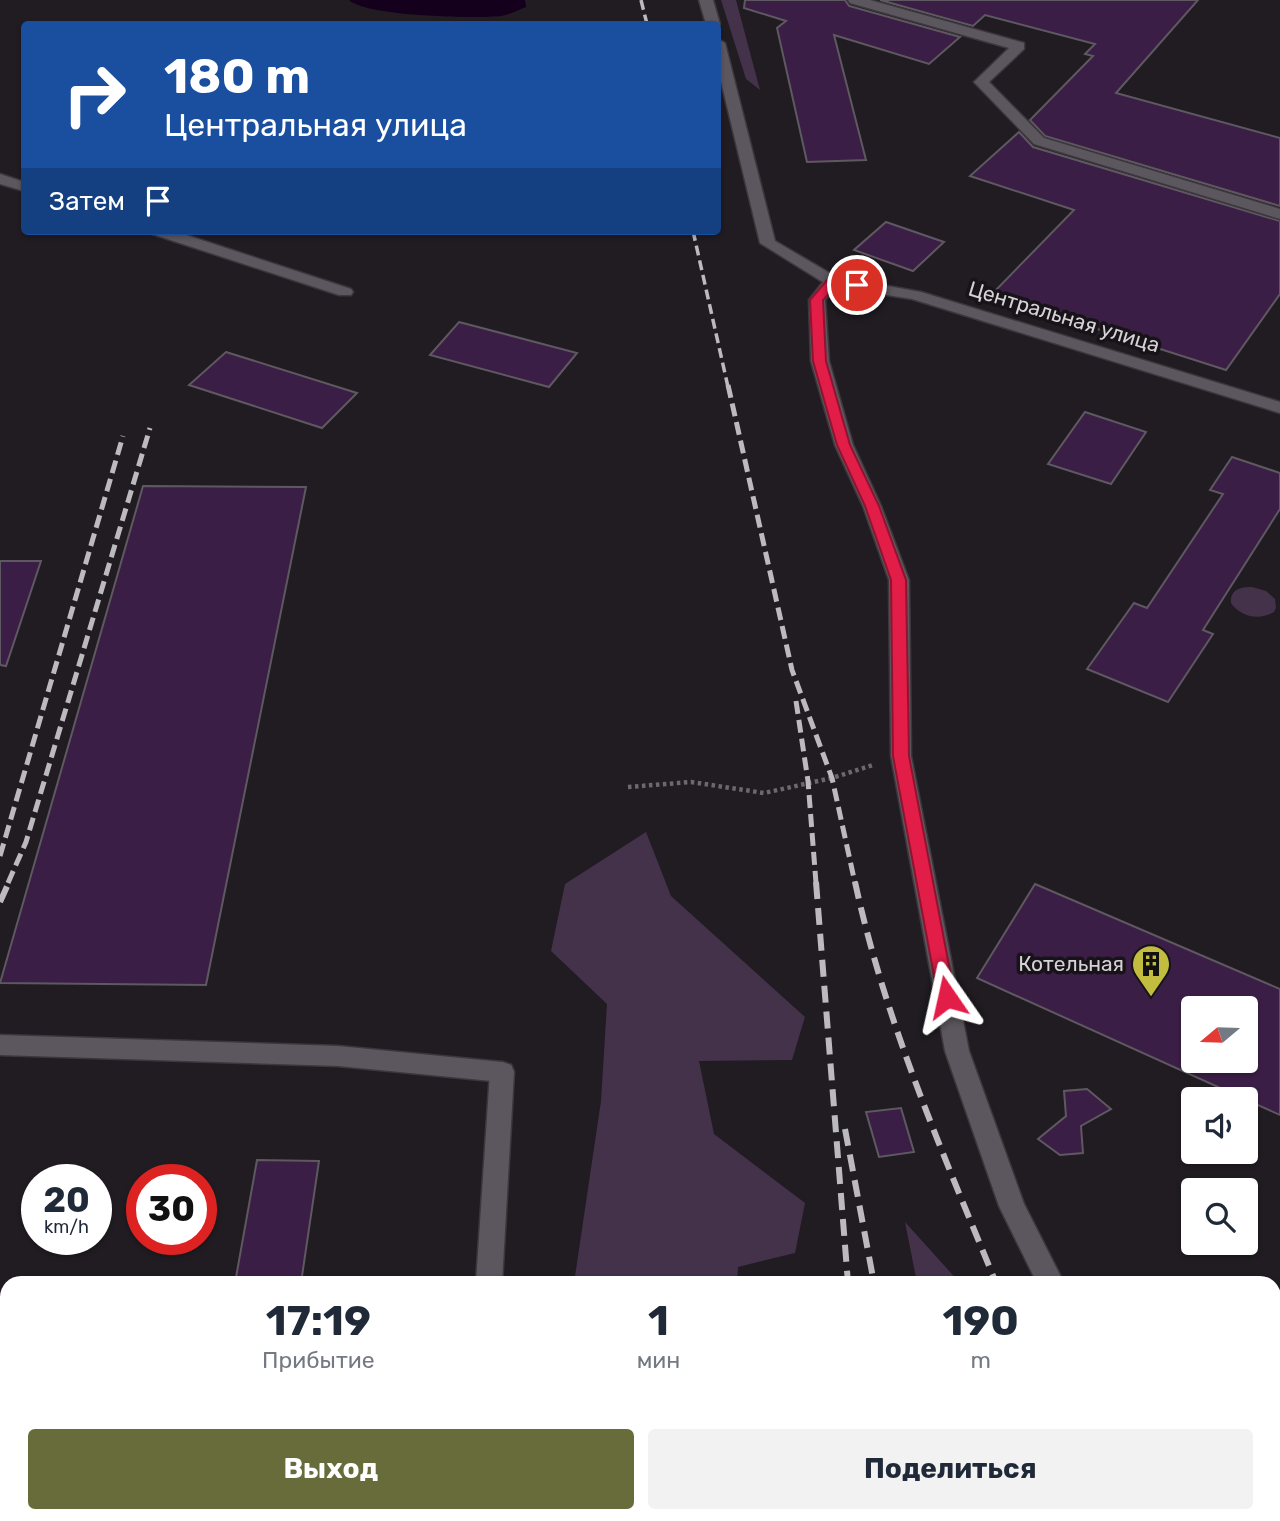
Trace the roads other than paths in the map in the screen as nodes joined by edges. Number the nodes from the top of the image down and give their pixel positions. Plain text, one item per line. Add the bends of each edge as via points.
1 (706, 0) edge
2 (855, 0) edge
3 (712, 21) edge
4 (721, 55) edge
5 (0, 179) edge
6 (21, 186) edge
7 (1280, 214) edge
8 (170, 235) edge
9 (832, 281) junction
10 (345, 292) dead end
11 (1280, 408) edge
12 (0, 1045) edge
13 (489, 1276) edge
14 (1047, 1276) edge

1 - 3 street
2 - 7 street via 1019,46 981,82 1039,141
4 - 9 street via 768,243
5 - 6 street
8 - 10 street
9 - 11 street, Центральная улица via 915,295
9 - 14 street via 817,300 820,361 844,445 899,580 901,756 957,1051 1012,1206
12 - 13 street via 338,1056 502,1072

